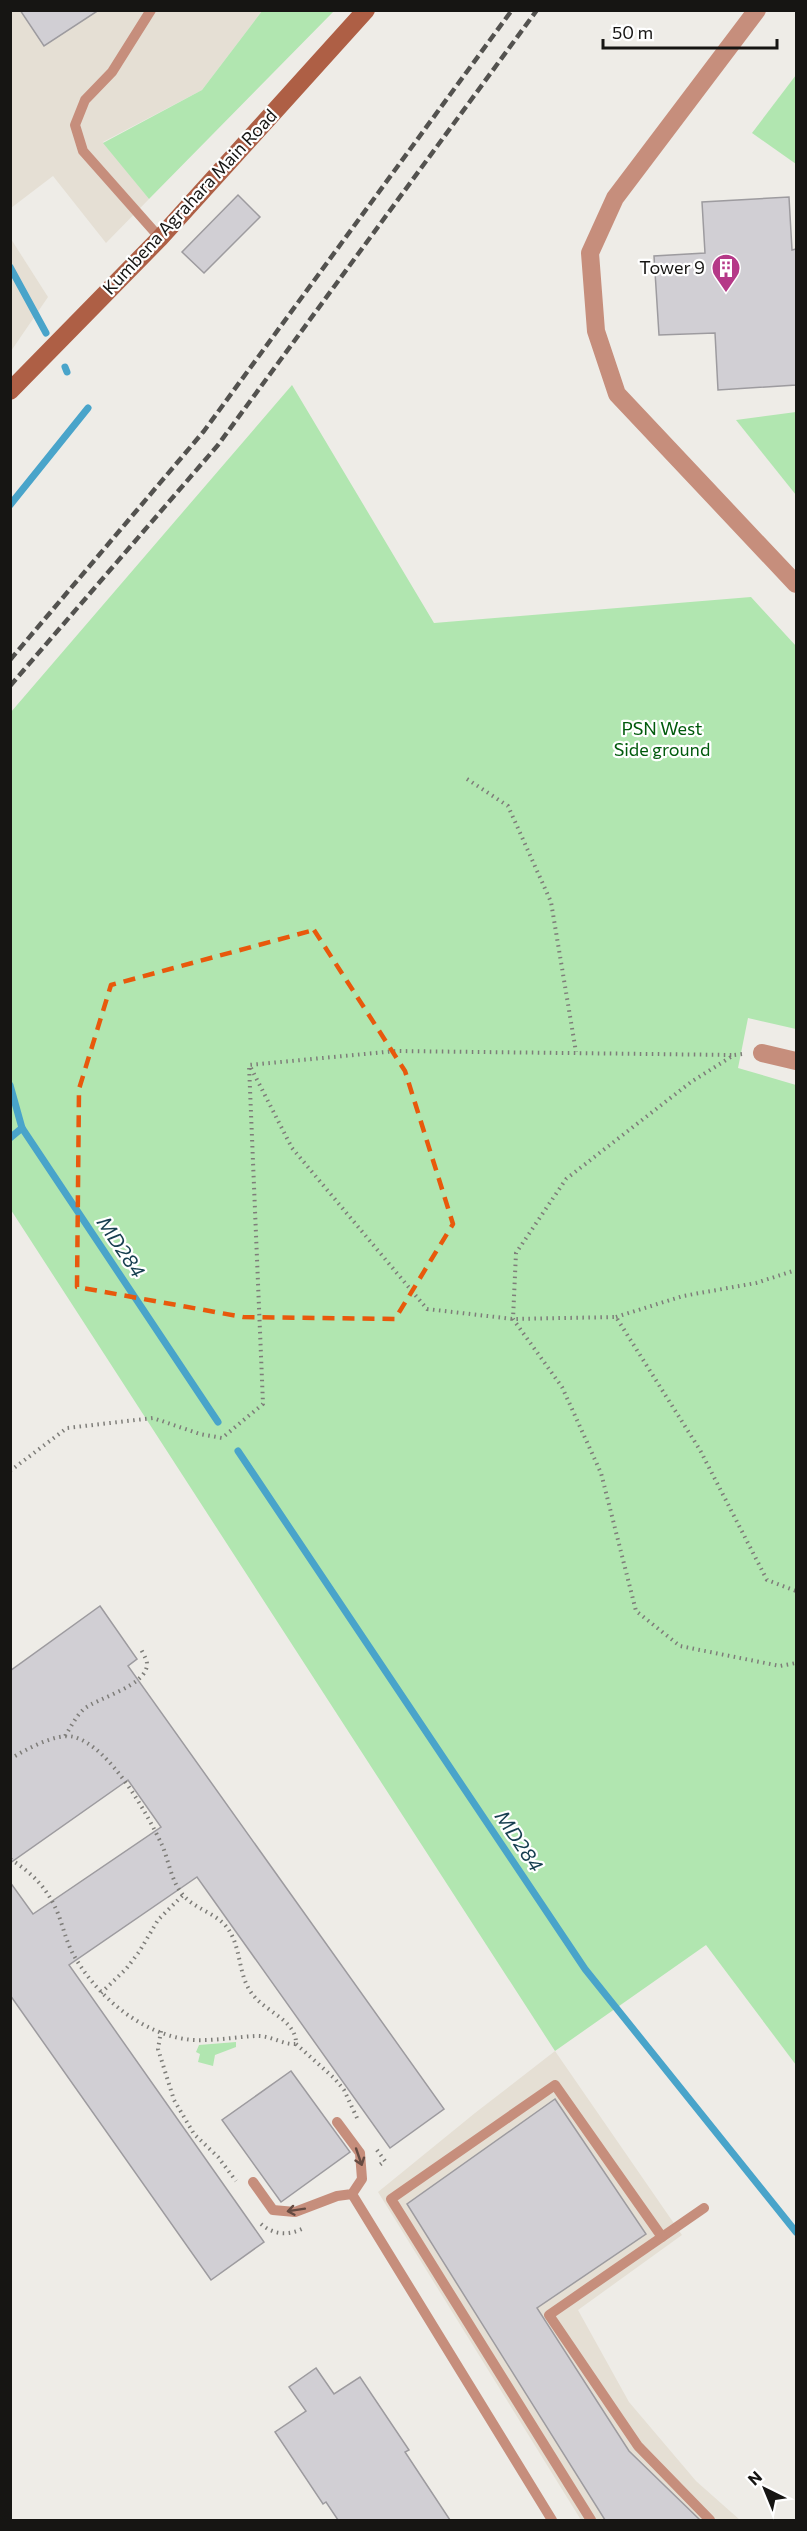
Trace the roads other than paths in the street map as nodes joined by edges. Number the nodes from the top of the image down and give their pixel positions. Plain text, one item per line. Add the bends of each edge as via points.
1 (151, 10) edge
2 (366, 10) edge
3 (757, 10) edge
4 (160, 238) junction
5 (11, 391) edge
6 (796, 584) edge
7 (762, 1053) road end
8 (796, 1061) edge
9 (337, 2122) dead end
10 (253, 2182) dead end
11 (352, 2194) junction
12 (704, 2208) dead end
13 (662, 2237) junction
14 (552, 2520) edge
15 (591, 2520) edge
16 (710, 2520) edge

1 - 4 lane via 112,72 85,100 75,125 83,151
2 - 4 street, Kumbena Agrahara Main Road
3 - 6 street via 615,198 591,254 596,331 617,394
4 - 5 street, Kumbena Agrahara Main Road
7 - 8 street
9 -> 11 lane via 360,2153 362,2179
11 -> 10 lane via 295,2212 273,2210
11 - 14 lane
12 - 13 lane
13 - 15 lane via 555,2085 391,2199
13 - 16 lane via 549,2315 638,2446

